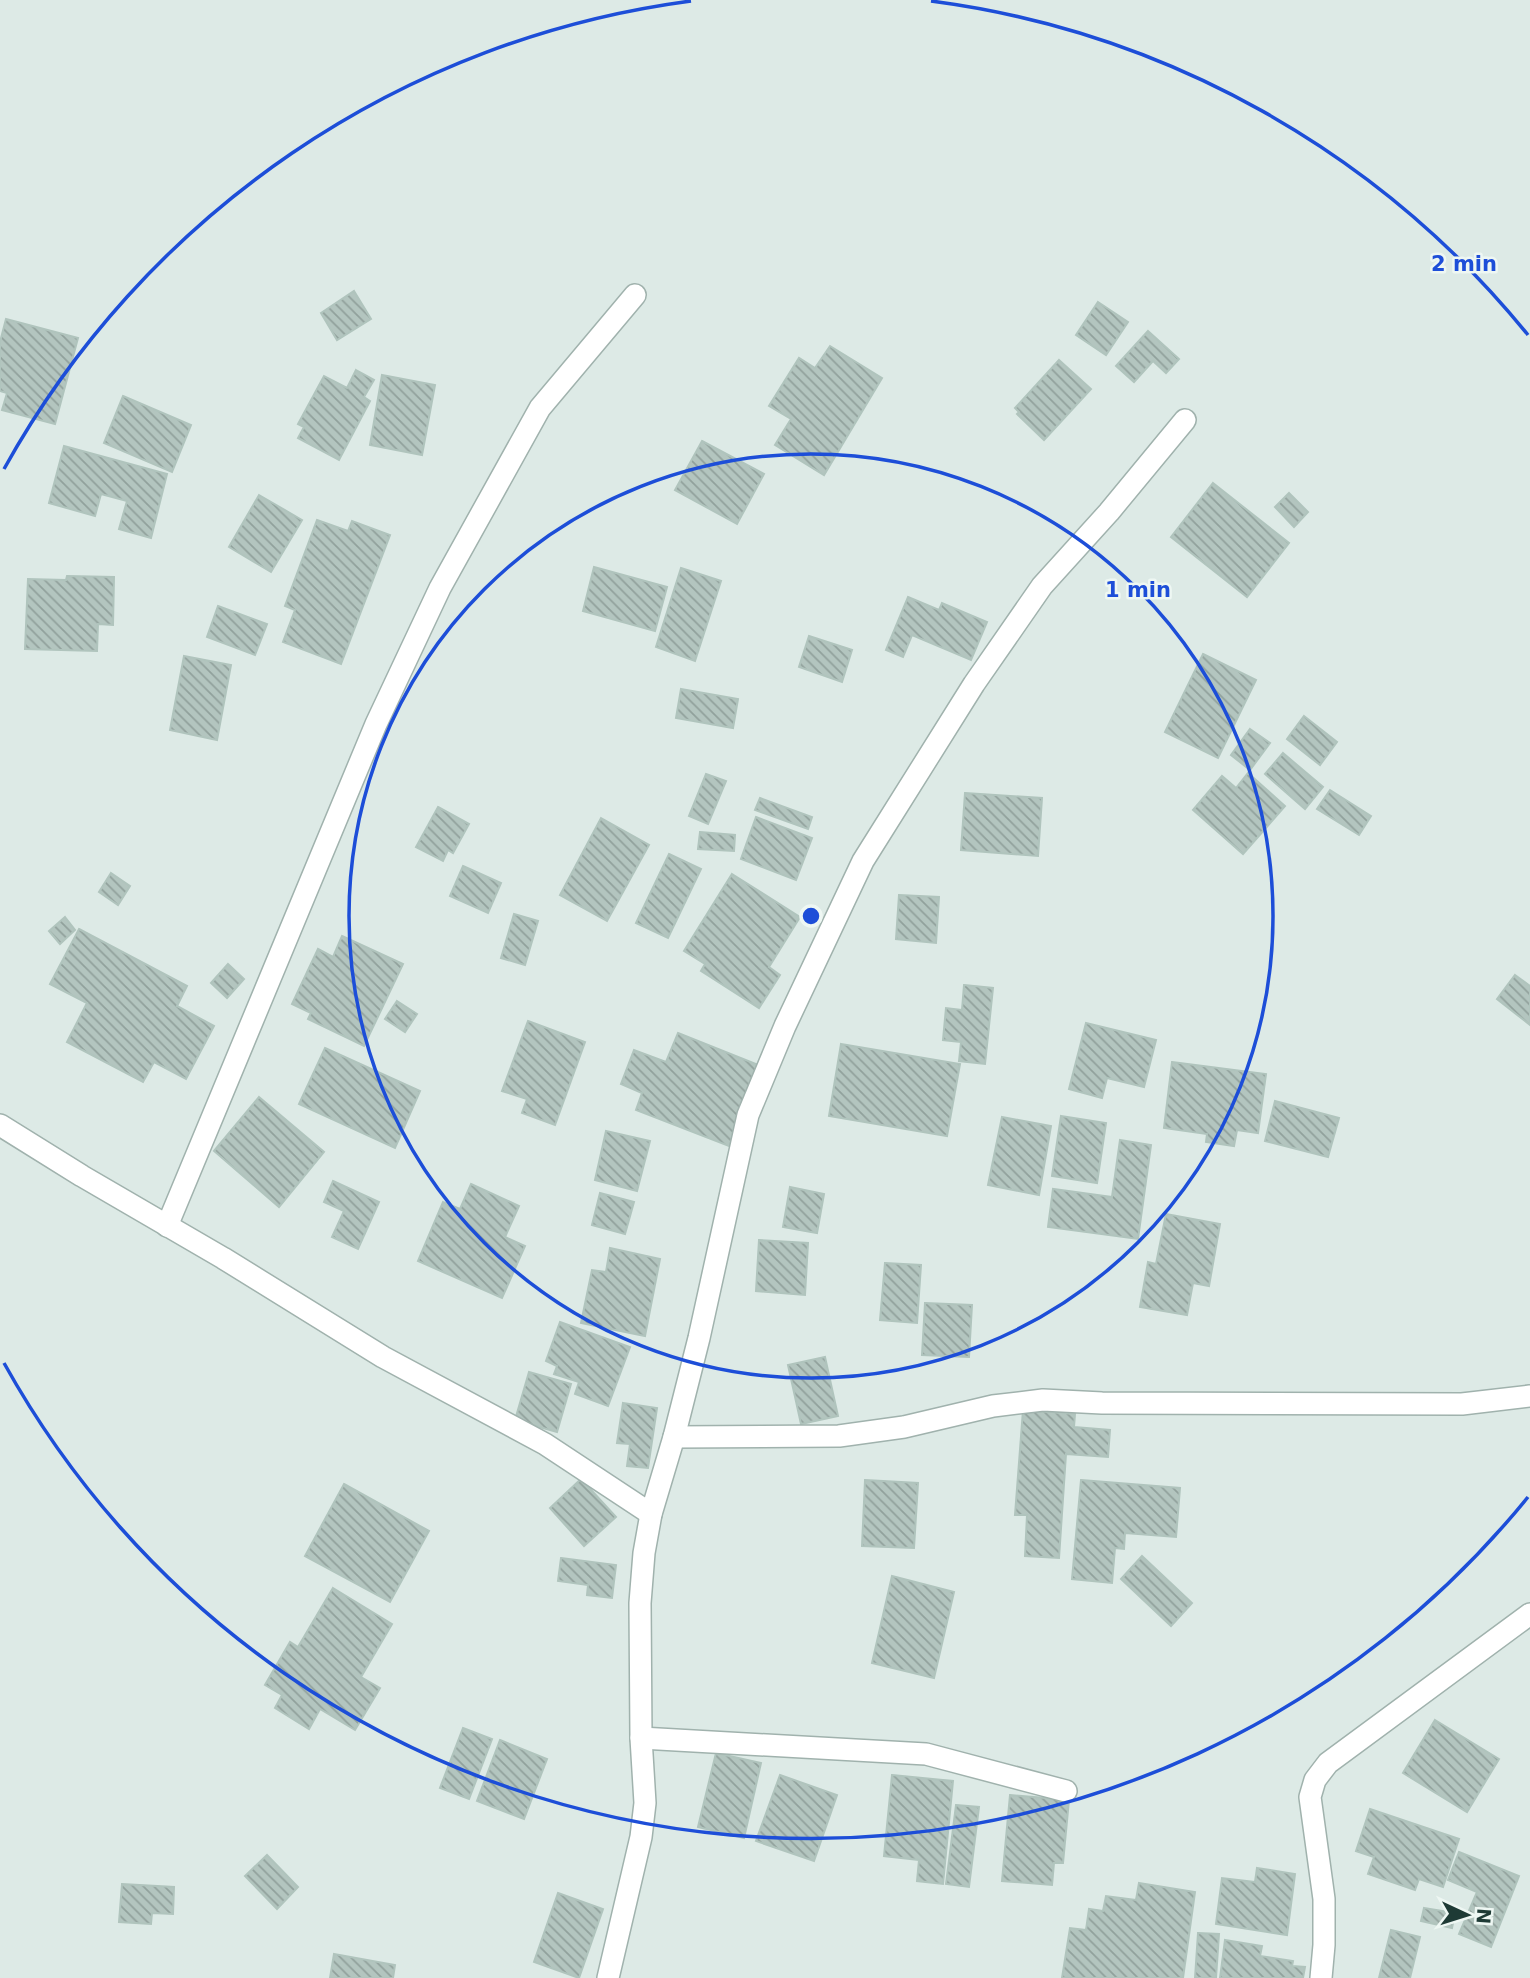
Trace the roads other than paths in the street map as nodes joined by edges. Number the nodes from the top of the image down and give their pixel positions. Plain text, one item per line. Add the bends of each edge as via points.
1 (635, 295) dead end
2 (1185, 420) dead end
3 (0, 1125) edge
4 (167, 1226) junction
5 (1530, 1396) edge
6 (674, 1437) junction
7 (651, 1514) junction
8 (1530, 1614) edge
9 (641, 1738) junction
10 (1066, 1791) dead end
11 (608, 1978) edge
12 (1321, 1978) edge

1 - 4 street via 540,408 440,587 371,736
2 - 6 street via 1042,586 974,684 863,861 748,1115
3 - 4 street
4 - 7 street via 383,1357 545,1444
5 - 6 street via 1462,1404 1042,1400 839,1436
6 - 7 street
7 - 9 street via 640,1604
8 - 12 street via 1328,1763 1315,1780 1310,1797 1324,1899
9 - 10 street via 926,1754
9 - 11 street via 645,1803 641,1837

